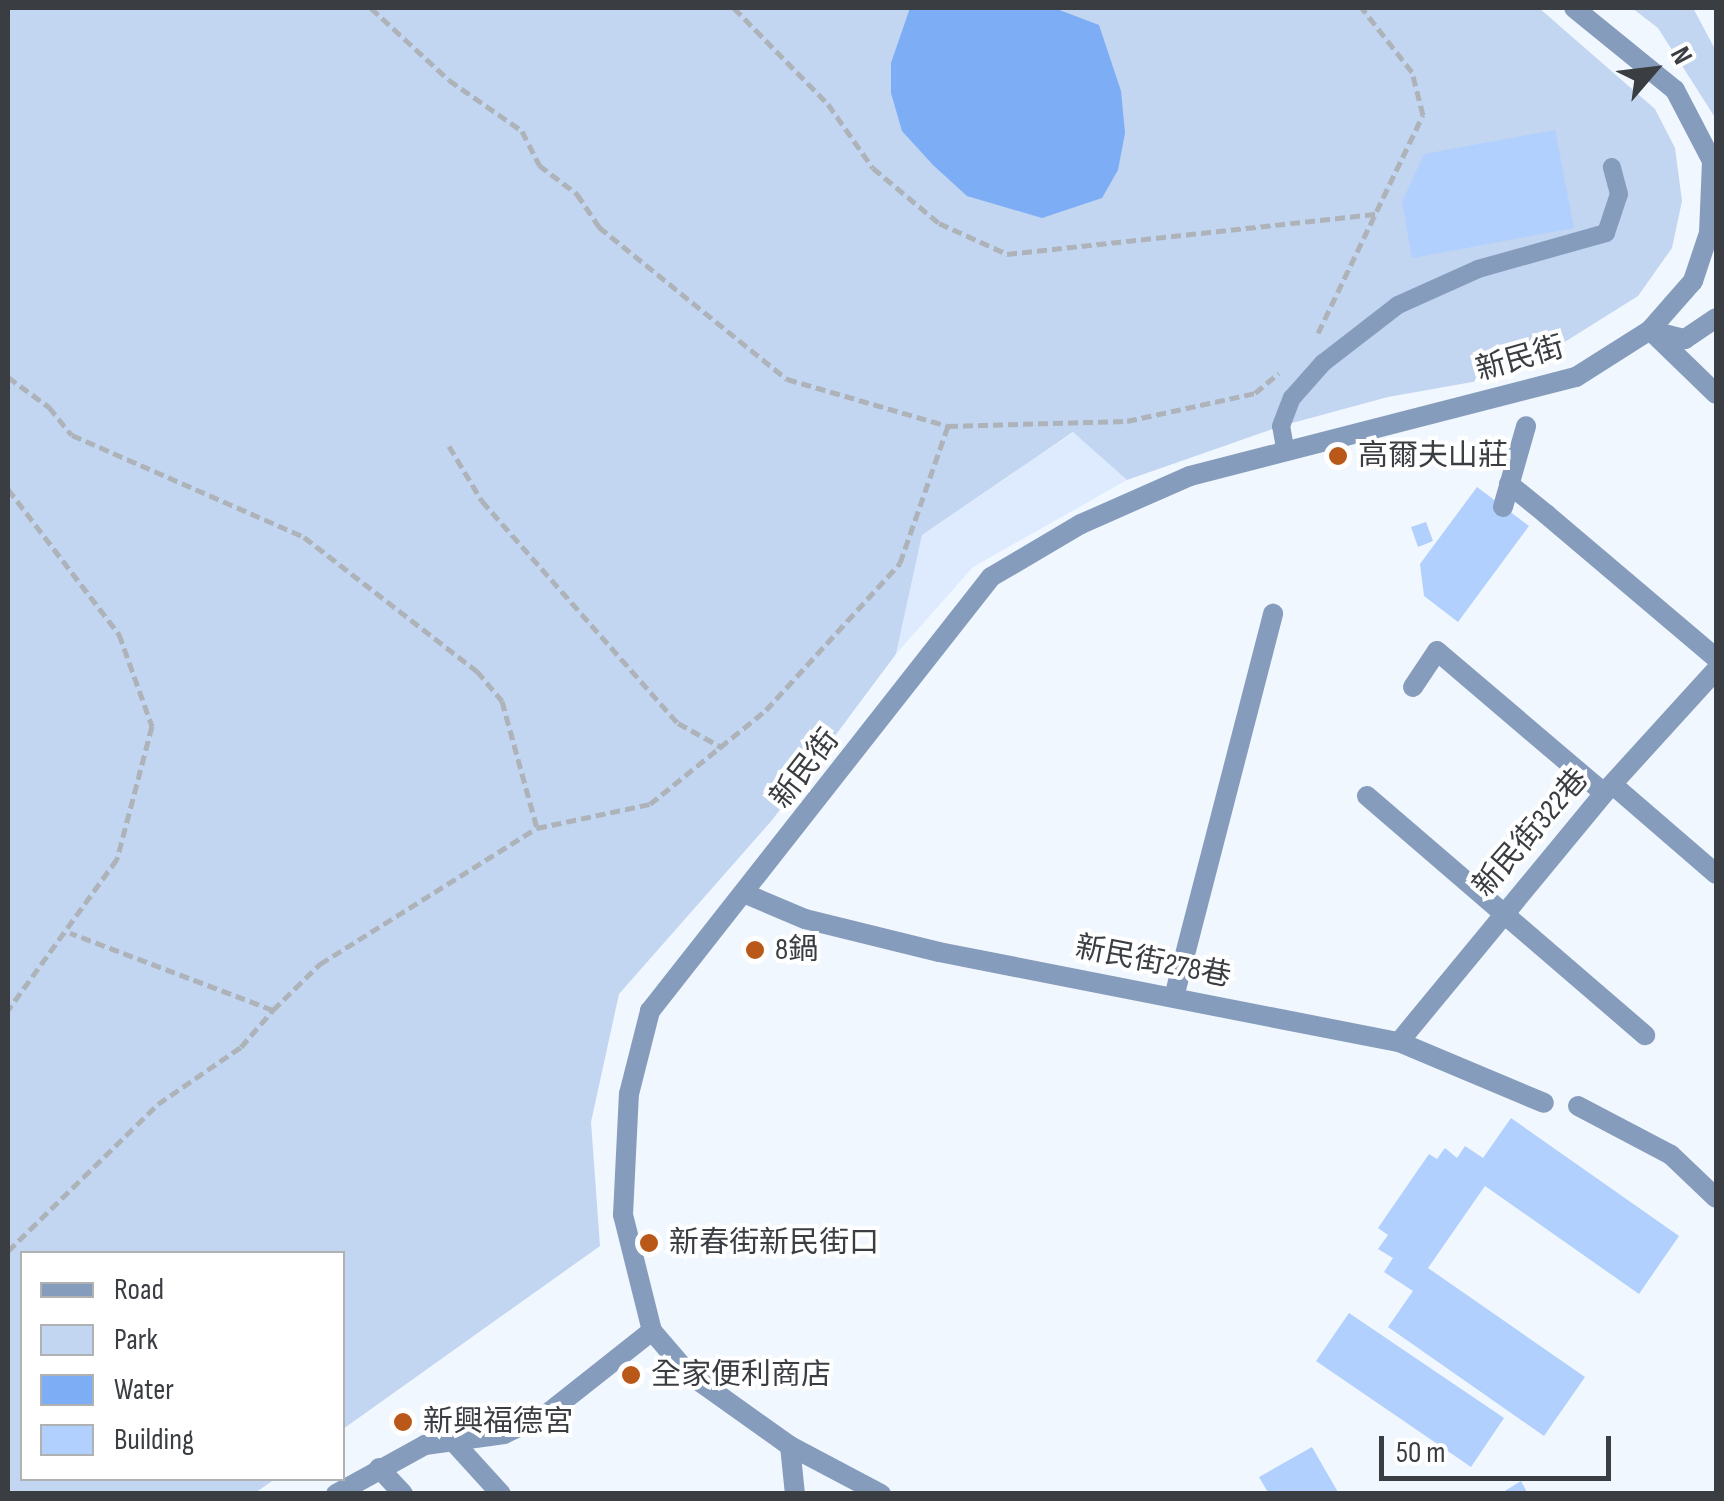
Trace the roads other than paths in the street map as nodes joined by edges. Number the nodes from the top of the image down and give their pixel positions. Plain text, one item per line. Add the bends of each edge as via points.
1 (1574, 8) edge
2 (1612, 167) dead end
3 (1716, 318) edge
4 (1650, 330) junction
5 (1716, 394) edge
6 (1526, 426) dead end
7 (1285, 448) junction
8 (1509, 484) junction
9 (1502, 507) dead end
10 (1272, 614) dead end
11 (1716, 658) edge
12 (1716, 670) edge
13 (1413, 686) dead end
14 (1609, 789) junction
15 (1367, 796) dead end
16 (1716, 874) edge
17 (746, 894) junction
18 (1503, 912) junction
19 (1174, 997) junction
20 (1645, 1035) dead end
21 (1399, 1042) junction
22 (1544, 1103) dead end
23 (1578, 1106) dead end
24 (1716, 1198) edge
25 (652, 1331) junction
26 (451, 1438) junction
27 (790, 1446) junction
28 (379, 1468) junction
29 (336, 1494) edge
30 (403, 1494) edge
31 (501, 1494) edge
32 (795, 1494) edge
33 (882, 1494) edge

1 - 4 street, 新民街 via 1676,90 1712,160 1709,233 1693,281
2 - 7 lane via 1619,194 1606,233 1478,269 1398,305 1323,362 1292,398 1281,426
3 - 4 street via 1685,339
4 - 5 street
4 - 7 street, 新民街 via 1576,377
6 - 8 street
7 - 17 street, 新民街 via 1190,476 1099,516 991,577
8 - 9 street
8 - 11 street
10 - 19 street
12 - 14 street, 新民街322巷
13 - 14 street via 1438,650
14 - 16 street
14 - 18 street, 新民街322巷
15 - 18 street
17 - 19 street, 新民街278巷 via 805,919 920,948
17 - 25 street, 新民街 via 650,1011 629,1094 623,1215
18 - 20 street
18 - 21 street, 新民街322巷
19 - 21 street, 新民街278巷
21 - 22 street, 新民街278巷
23 - 24 street via 1671,1156
25 - 26 street via 548,1414 504,1434
25 - 27 street via 689,1374
26 - 28 street
26 - 31 street
27 - 32 street
27 - 33 street
28 - 29 street
28 - 30 street

